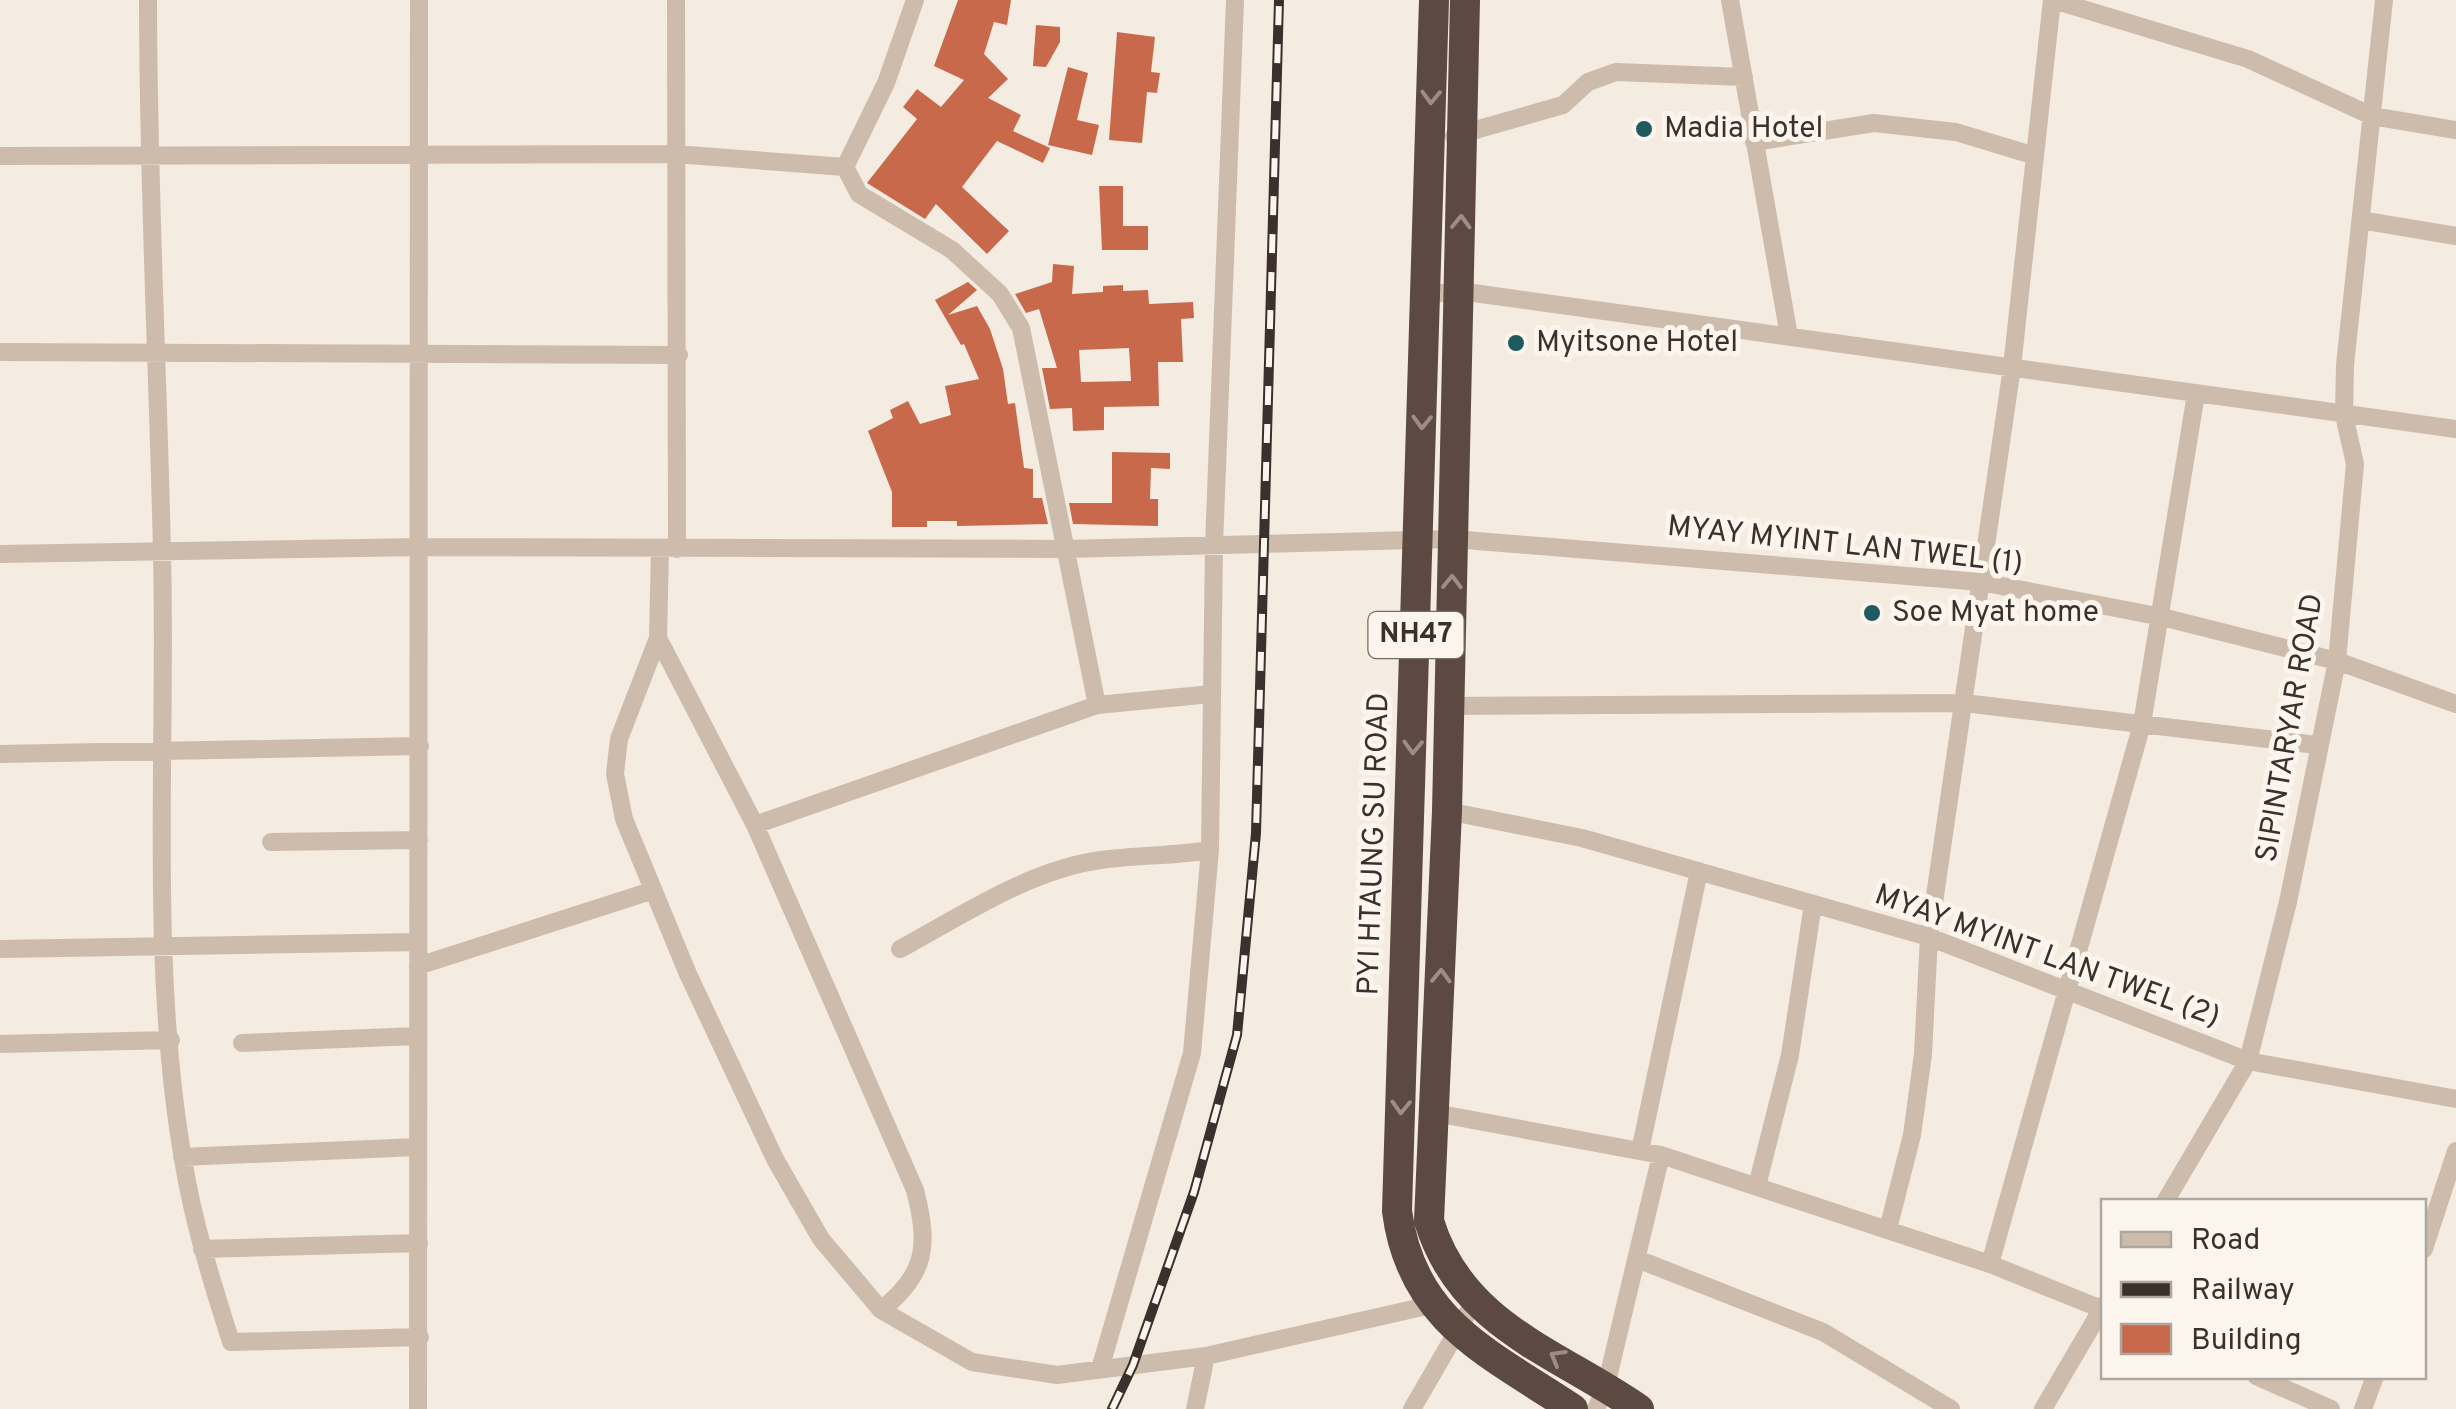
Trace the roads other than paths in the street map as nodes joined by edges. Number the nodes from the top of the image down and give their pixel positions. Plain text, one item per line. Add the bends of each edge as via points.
1 (148, 0) edge
2 (419, 0) edge
3 (676, 0) edge
4 (915, 0) edge
5 (1234, 0) edge
6 (1434, 0) edge
7 (1465, 0) edge
8 (1730, 0) edge
9 (2052, 0) edge
10 (2384, 0) edge
11 (1744, 76) junction
12 (2372, 116) junction
13 (2456, 130) edge
14 (1464, 132) junction
15 (1754, 142) junction
16 (1430, 144) junction
17 (675, 154) junction
18 (421, 155) junction
19 (0, 156) edge
20 (148, 156) junction
21 (2035, 156) junction
22 (845, 167) junction
23 (2361, 220) junction
24 (2456, 236) edge
25 (1459, 291) junction
26 (1426, 295) junction
27 (1789, 336) junction
28 (0, 352) edge
29 (154, 352) junction
30 (418, 353) junction
31 (678, 355) junction
32 (2012, 367) junction
33 (2196, 394) junction
34 (2344, 415) junction
35 (2456, 430) edge
36 (1453, 538) junction
37 (1419, 540) junction
38 (1214, 545) junction
39 (421, 547) junction
40 (668, 549) junction
41 (1068, 549) junction
42 (162, 553) junction
43 (0, 554) edge
44 (1981, 582) junction
45 (2162, 616) junction
46 (658, 638) junction
47 (2337, 661) junction
48 (1212, 694) junction
49 (1964, 704) junction
50 (2456, 704) edge
51 (1097, 705) junction
52 (1450, 706) junction
53 (2142, 724) junction
54 (2316, 745) junction
55 (420, 746) junction
56 (164, 749) junction
57 (0, 754) edge
58 (1447, 810) junction
59 (755, 825) junction
60 (419, 840) junction
61 (271, 842) dead end
62 (1210, 850) junction
63 (1409, 868) junction
64 (1699, 872) junction
65 (1444, 874) junction
66 (651, 890) junction
67 (1813, 904) junction
68 (1929, 937) junction
69 (418, 942) junction
70 (165, 947) junction
71 (0, 949) edge
72 (900, 949) dead end
73 (418, 966) junction
74 (2070, 991) junction
75 (418, 1036) junction
76 (170, 1040) junction
77 (242, 1043) dead end
78 (0, 1044) edge
79 (1404, 1050) junction
80 (1438, 1056) junction
81 (2248, 1061) junction
82 (2456, 1099) edge
83 (1436, 1113) junction
84 (417, 1147) junction
85 (1640, 1151) junction
86 (2456, 1152) edge
87 (1662, 1154) junction
88 (182, 1157) junction
89 (1758, 1186) junction
90 (2167, 1199) edge
91 (1888, 1229) junction
92 (2426, 1243) edge
93 (418, 1244) junction
94 (202, 1249) junction
95 (1637, 1258) junction
96 (1990, 1264) junction
97 (1474, 1302) junction
98 (1431, 1305) junction
99 (2101, 1307) edge
100 (880, 1310) junction
101 (2101, 1311) edge
102 (1458, 1332) junction
103 (420, 1336) junction
104 (1206, 1356) junction
105 (1100, 1369) junction
106 (2263, 1379) edge
107 (2375, 1379) edge
108 (1601, 1398) edge
109 (418, 1409) edge
110 (1195, 1409) edge
111 (1412, 1409) edge
112 (1573, 1409) edge
113 (1639, 1409) edge
114 (1951, 1409) edge
115 (2042, 1409) edge
116 (2330, 1409) edge
117 (2362, 1409) edge

1 - 20 street
2 - 18 street
3 - 17 street
4 - 22 street via 886,84
5 - 38 street
6 -> 16 highway, PYI HTAUNG SU ROAD / NH47
7 - 14 highway, NH47
8 - 11 street
9 - 12 street via 2248,59
9 - 21 street
10 - 12 street, SIPINTARYAR ROAD
11 - 14 street via 1616,72 1588,82 1564,105
11 - 15 street
12 - 13 street
12 - 23 street, SIPINTARYAR ROAD
14 - 16 street
25 -> 14 highway, NH47
15 - 21 street via 1874,123 1956,132
15 - 27 street
16 - 26 highway, PYI HTAUNG SU ROAD / NH47
17 - 18 street
17 - 22 street
17 - 31 street
18 - 20 street
18 - 30 street
19 - 20 street
20 - 29 street
21 - 32 street
22 - 41 street via 858,194 952,250 988,283 1021,328
23 - 24 street
23 - 34 street, SIPINTARYAR ROAD
25 - 26 street
25 - 27 street
25 - 36 highway, NH47
26 -> 37 highway, PYI HTAUNG SU ROAD / NH47
27 - 32 street
28 - 29 street
29 - 30 street
29 - 42 street
30 - 31 street
30 - 39 street
31 - 40 street
32 - 33 street
32 - 44 street
33 - 34 street
33 - 45 street
34 - 35 street
34 - 47 street, SIPINTARYAR ROAD via 2355,464
36 - 37 street, MYAY MYINT LAN TWEL (1)
36 - 44 street, MYAY MYINT LAN TWEL (1)
52 -> 36 highway, NH47
37 - 38 street, MYAY MYINT LAN TWEL (1)
37 -> 63 highway, PYI HTAUNG SU ROAD / NH47
38 - 41 street, MYAY MYINT LAN TWEL (1)
38 - 48 street
39 - 40 street, MYAY MYINT LAN TWEL (1)
39 - 42 street, MYAY MYINT LAN TWEL (1)
39 - 55 street
40 - 41 street, MYAY MYINT LAN TWEL (1)
40 - 46 street
41 - 51 street
42 - 43 street, MYAY MYINT LAN TWEL (1)
42 - 56 street
44 - 45 street, MYAY MYINT LAN TWEL (1)
44 - 49 street
45 - 47 street, MYAY MYINT LAN TWEL (1)
45 - 53 street
46 - 59 street
46 - 66 street via 620,739 615,774
47 - 50 street, MYAY MYINT LAN TWEL (1)
47 - 54 street, SIPINTARYAR ROAD
48 - 51 street
48 - 62 street
49 - 52 street
49 - 53 street
49 - 68 street
51 - 59 street
52 - 58 highway, NH47
53 - 54 street
53 - 74 street
54 - 81 street, SIPINTARYAR ROAD via 2288,902
55 - 56 street
55 - 60 street
56 - 57 street
56 - 70 street
58 - 64 street, MYAY MYINT LAN TWEL (2) via 1582,838
58 - 65 highway, NH47
59 - 100 street via 915,1190 925,1231 920,1262 909,1288
60 - 61 street
60 - 69 street
62 - 72 street via 1067,869
62 - 105 street via 1192,1053
63 - 65 highway
63 - 79 highway, PYI HTAUNG SU ROAD / NH47
64 - 67 street, MYAY MYINT LAN TWEL (2)
64 - 85 street
80 -> 65 highway, NH47
66 - 73 street
66 - 100 street via 776,1159 821,1239
67 - 68 street, MYAY MYINT LAN TWEL (2)
67 - 89 street via 1790,1055
68 - 74 street, MYAY MYINT LAN TWEL (2)
68 - 91 street via 1912,1135
69 - 70 street
69 - 73 street
70 - 71 street
70 - 76 street
73 - 75 street
74 - 81 street, MYAY MYINT LAN TWEL (2)
74 - 96 street
75 - 77 street
75 - 84 street
76 - 78 street
76 - 88 street
79 - 80 highway
79 -> 98 highway, PYI HTAUNG SU ROAD / NH47 via 1397,1210 1410,1268
80 - 83 highway, NH47
81 - 82 street, MYAY MYINT LAN TWEL (2)
81 - 90 street, SIPINTARYAR ROAD
83 - 85 street
83 - 97 highway, NH47 via 1429,1221 1437,1248
84 - 88 street
84 - 93 street
85 - 87 street
86 - 92 street
87 - 89 street
87 - 95 street
88 - 94 street
89 - 91 street
91 - 96 street
93 - 94 street
93 - 103 street
94 - 103 street via 231,1342
95 - 108 street
95 - 114 street via 1823,1332
96 - 99 street
97 - 102 street
108 -> 97 highway, NH47
98 - 102 highway, NH47
98 - 104 street
100 - 105 street via 972,1362 1057,1375
101 - 115 street
102 - 111 street
102 - 112 highway, NH47
103 - 109 street
104 - 105 street
104 - 110 street
106 - 116 street
107 - 117 street
108 - 113 highway, NH47

